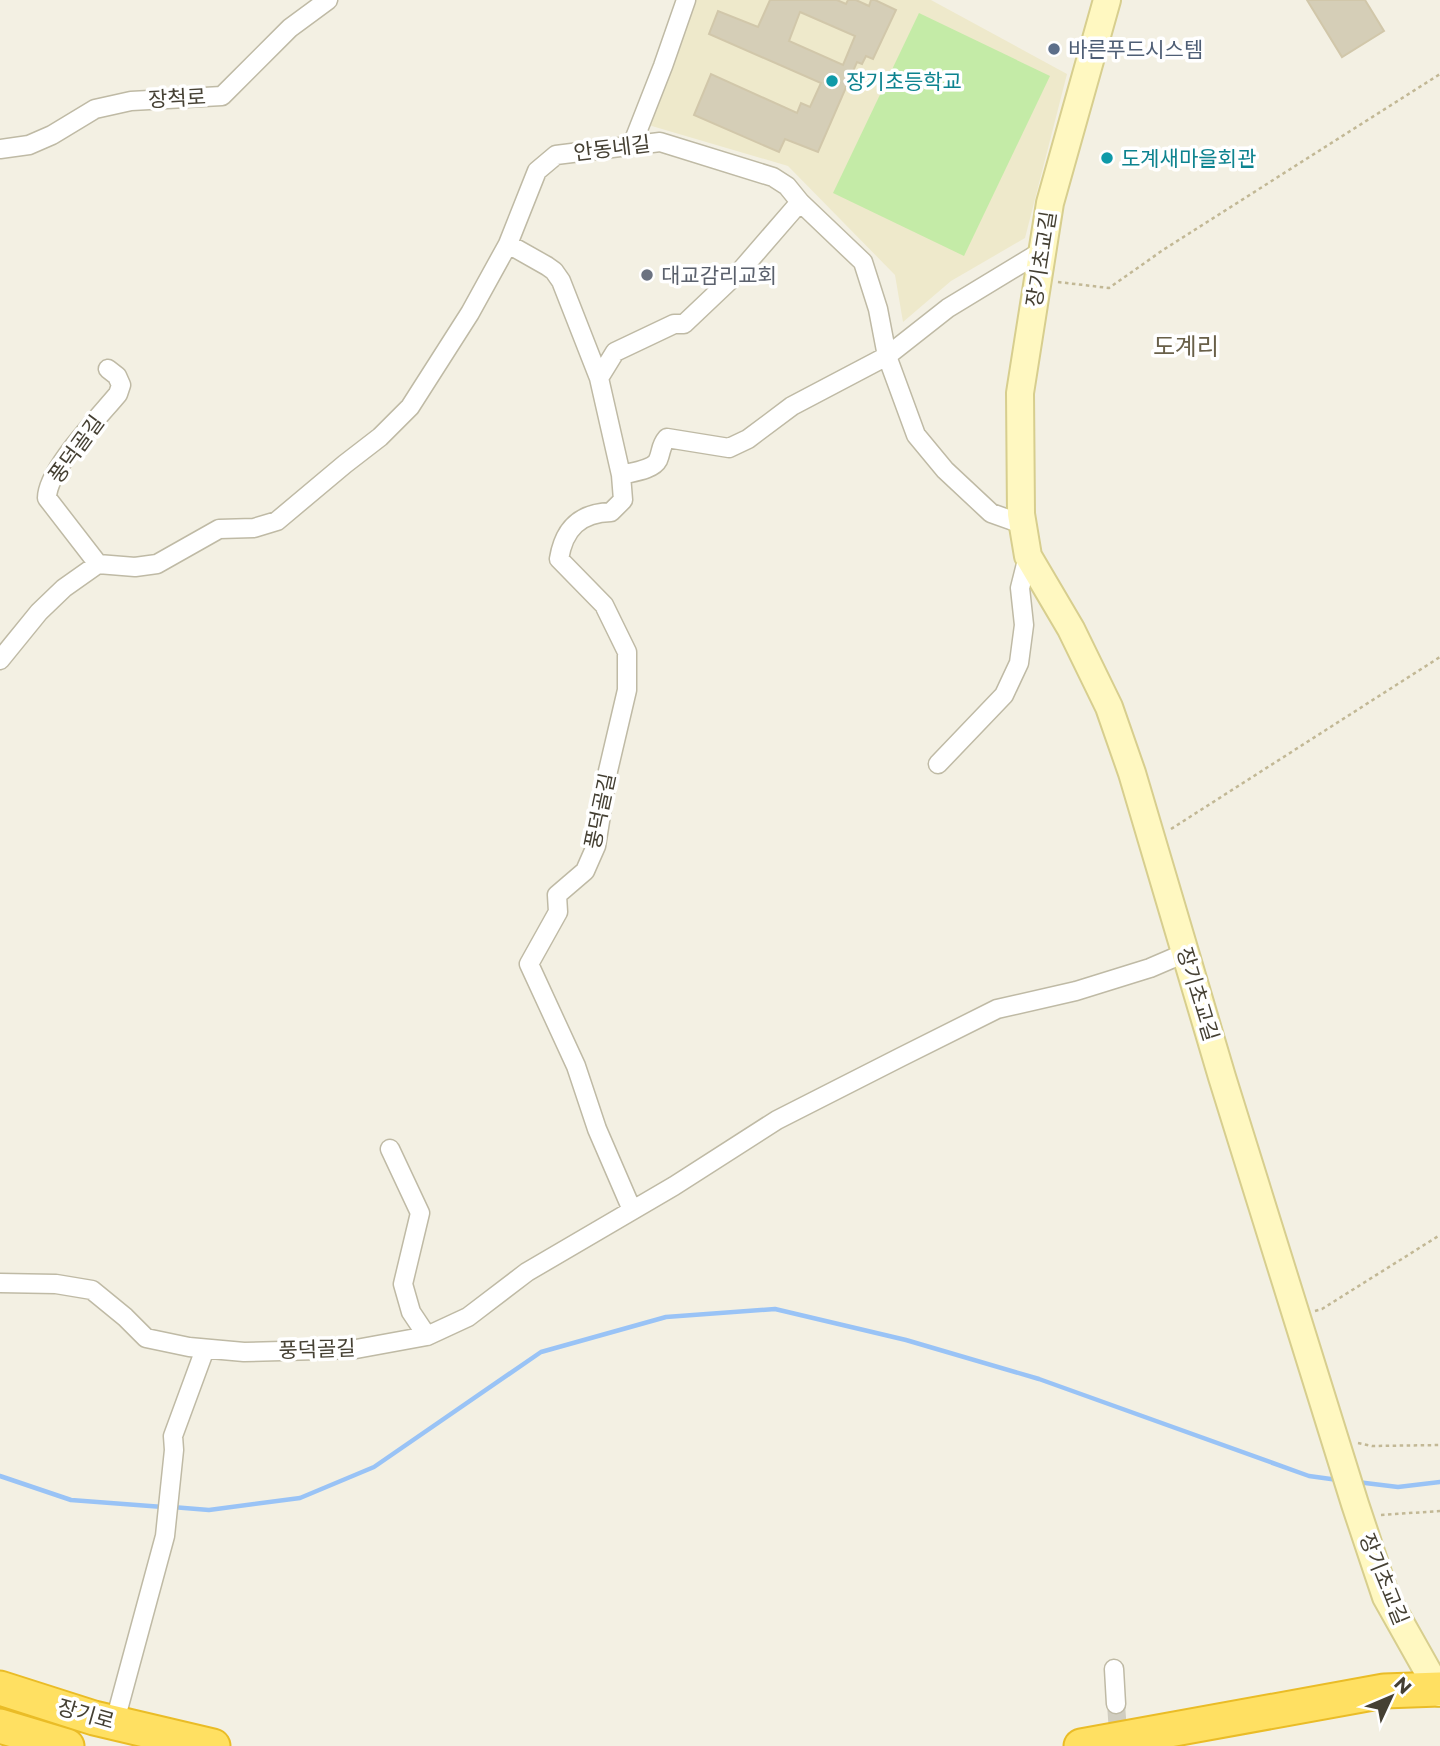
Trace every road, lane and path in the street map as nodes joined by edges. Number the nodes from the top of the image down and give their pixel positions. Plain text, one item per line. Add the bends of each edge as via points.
1 (328, 0) edge
2 (686, 0) edge
3 (1107, 0) edge
4 (1440, 74) edge
5 (632, 145) junction
6 (0, 149) edge
7 (800, 202) junction
8 (508, 244) junction
9 (1042, 251) junction
10 (1038, 279) junction
11 (887, 356) junction
12 (108, 369) dead end
13 (599, 378) junction
14 (621, 475) junction
15 (1022, 524) junction
16 (1028, 556) junction
17 (98, 564) junction
18 (1440, 657) edge
19 (0, 660) edge
20 (938, 764) dead end
21 (1150, 833) junction
22 (1185, 953) junction
23 (390, 1149) dead end
24 (632, 1210) junction
25 (1440, 1235) edge
26 (0, 1283) edge
27 (1297, 1316) junction
28 (427, 1336) junction
29 (205, 1349) junction
30 (1336, 1441) junction
31 (1440, 1445) edge
32 (1357, 1509) junction
33 (1440, 1511) edge
34 (1114, 1669) dead end
35 (0, 1689) edge
36 (1439, 1690) edge
37 (1116, 1704) tunnel mouth
38 (119, 1706) dead end
39 (0, 1726) edge
40 (67, 1746) edge
41 (213, 1746) edge
42 (1081, 1746) edge

1 - 6 street, 장척로 via 290,28 222,96 131,101 95,109 29,145
2 - 5 street
3 - 9 main road, 장기초교길 via 1050,203
4 - 10 path via 1109,288
5 - 7 street, 안동네길 via 660,142 774,177
5 - 8 street, 안동네길 via 556,155 546,162 537,171
7 - 11 street, 안동네길 via 863,262
7 - 13 street via 742,269 684,324 674,324 615,352
8 - 13 street via 554,271 561,281
8 - 17 street via 410,407 380,438 277,521 254,528 219,529 157,564
9 - 10 main road, 장기초교길
9 - 11 street via 948,308
10 - 15 main road, 장기초교길 via 1020,393
11 - 14 street via 792,406 748,439 723,449 667,438 657,462
11 - 15 street via 916,435 991,513
12 - 17 street, 풍덕골길 via 121,385 118,394 63,460 47,489 53,508
13 - 14 street
14 - 24 street, 풍덕골길 via 624,500 611,512 582,518 562,541 559,559 604,605 627,652 627,690 596,846 585,871 557,895 558,912 529,964 576,1066
15 - 16 main road, 장기초교길
16 - 20 street, 장기초교길 via 1020,588 1024,625 1018,663 1004,695
16 - 21 main road, 장기초교길 via 1095,676
17 - 19 street via 38,612
18 - 21 path via 1175,828
21 - 22 main road, 장기초교길
22 - 24 street, 풍덕골길 via 1088,987 997,1009 777,1120
22 - 27 main road, 장기초교길
23 - 28 street via 420,1213 403,1284 411,1312
24 - 28 street, 풍덕골길 via 527,1272 468,1317
25 - 27 path via 1322,1309
26 - 29 street, 풍덕골길 via 92,1290 146,1338
27 - 30 main road, 장기초교길
28 - 29 street, 풍덕골길 via 356,1349
29 - 38 street via 173,1437 164,1536
30 - 31 path via 1372,1446
30 - 32 main road, 장기초교길
32 - 33 path via 1396,1515
32 - 36 main road, 장기초교길 via 1386,1597
34 - 37 street
35 - 41 highway, 장기로 via 94,1718
36 - 42 highway via 1384,1691
39 - 40 highway, 장기로

